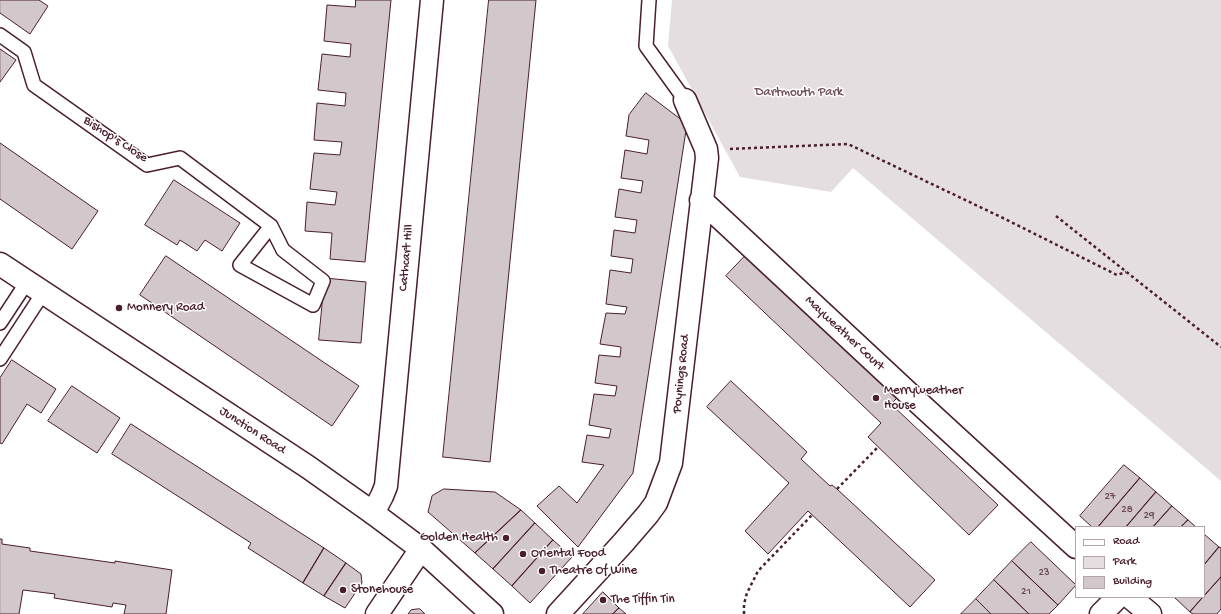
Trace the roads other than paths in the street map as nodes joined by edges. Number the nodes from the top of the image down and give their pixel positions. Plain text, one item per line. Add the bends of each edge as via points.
1 (432, 0) edge
2 (649, 0) edge
3 (0, 35) edge
4 (685, 100) joint
5 (701, 200) junction
6 (271, 226) junction
7 (0, 264) edge
8 (35, 288) junction
9 (0, 323) edge
10 (0, 359) edge
11 (373, 513) junction
12 (1075, 546) edge
13 (420, 550) junction
14 (1117, 598) edge
15 (1131, 598) edge
16 (377, 614) edge
17 (492, 614) edge
18 (558, 614) edge
19 (1101, 614) edge
20 (1150, 614) edge

1 - 11 street, Cathcart Hill via 386,486
2 - 4 lane via 646,46
3 - 6 lane, Bishop's Close via 24,52 34,85 46,94 147,164 180,158
4 - 5 street, Poynings Road via 706,149
5 - 12 street, Mayweather Court
5 - 18 street, Poynings Road via 673,451 668,473 656,503 648,514
6 - 6 lane, Bishop's Close via 240,265 313,306 323,281 283,250
7 - 8 street, Junction Road
8 - 9 lane
8 - 10 lane
8 - 11 street, Junction Road via 308,467
11 - 13 street, Junction Road
13 - 16 street
13 - 17 street, Junction Road
14 - 19 street
15 - 20 street

